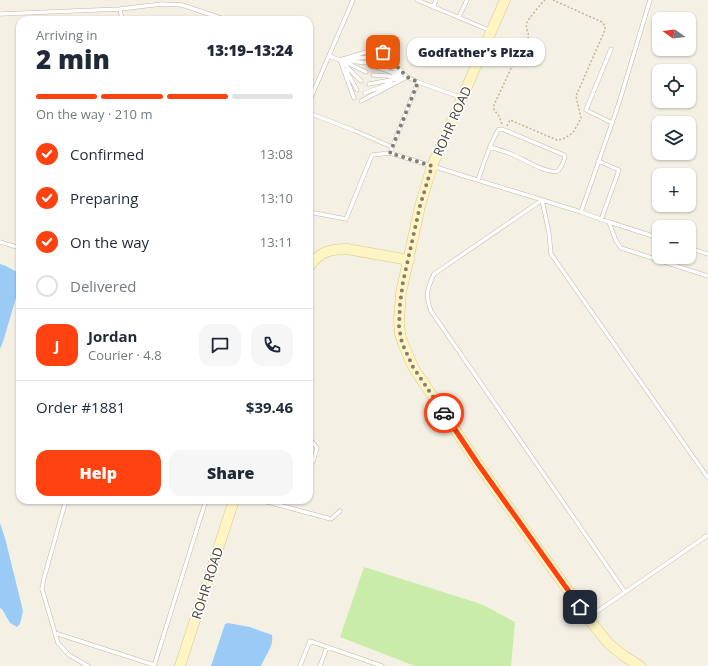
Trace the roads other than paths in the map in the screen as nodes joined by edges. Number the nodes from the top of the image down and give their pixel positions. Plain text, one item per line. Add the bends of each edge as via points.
1 (353, 0) edge
2 (436, 0) edge
3 (466, 0) edge
4 (505, 0) edge
5 (650, 0) edge
6 (420, 1) edge
7 (428, 2) edge
8 (433, 7) junction
9 (120, 9) junction
10 (0, 14) edge
11 (121, 16) edge
12 (215, 16) edge
13 (459, 17) junction
14 (492, 31) junction
15 (376, 49) dead end
16 (611, 49) dead end
17 (383, 52) dead end
18 (329, 56) junction
19 (372, 57) dead end
20 (340, 60) junction
21 (380, 60) dead end
22 (369, 63) dead end
23 (377, 67) dead end
24 (366, 72) dead end
25 (373, 75) dead end
26 (407, 77) junction
27 (361, 81) dead end
28 (418, 82) junction
29 (369, 84) dead end
30 (357, 90) dead end
31 (313, 93) edge
32 (365, 93) dead end
33 (354, 98) dead end
34 (463, 98) junction
35 (361, 101) dead end
36 (313, 115) edge
37 (612, 123) junction
38 (490, 146) junction
39 (392, 147) junction
40 (390, 153) junction
41 (598, 161) junction
42 (432, 166) junction
43 (478, 180) junction
44 (542, 200) junction
45 (581, 212) junction
46 (313, 213) edge
47 (601, 220) junction
48 (609, 222) junction
49 (652, 236) edge
50 (0, 242) edge
51 (16, 247) edge
52 (696, 250) edge
53 (708, 254) edge
54 (409, 260) junction
55 (313, 262) edge
56 (708, 276) edge
57 (313, 443) edge
58 (314, 462) dead end
59 (708, 478) edge
60 (65, 504) edge
61 (205, 504) edge
62 (233, 504) edge
63 (275, 504) edge
64 (340, 511) dead end
65 (708, 535) edge
66 (625, 592) junction
67 (588, 618) junction
68 (55, 633) junction
69 (327, 647) junction
70 (154, 665) edge
71 (88, 666) edge
72 (180, 666) edge
73 (300, 666) edge
74 (320, 666) edge
75 (382, 666) edge
76 (640, 666) edge

1 - 18 lane
2 - 8 lane
3 - 13 lane
4 - 14 street, ROHR ROAD
5 - 37 lane
6 - 7 lane
7 - 8 lane
8 - 13 lane
9 - 10 lane
9 - 11 lane
9 - 12 lane via 162,4 182,5
13 - 14 lane
14 - 34 street, ROHR ROAD
15 - 20 lane
16 - 37 lane via 586,110
17 - 26 lane
18 - 20 lane
18 - 31 lane
19 - 20 lane
20 - 22 lane
20 - 24 lane
20 - 27 lane
20 - 30 lane
20 - 33 lane
21 - 26 lane
23 - 26 lane
25 - 26 lane
26 - 28 lane
26 - 29 lane
26 - 32 lane
26 - 35 lane
28 - 34 lane
28 - 39 lane
34 - 42 street, ROHR ROAD
36 - 39 lane
37 - 41 lane
38 - 38 lane via 554,172 558,171 565,157 502,129 498,130
38 - 43 lane
39 - 40 lane
40 - 42 lane
40 - 46 lane via 372,155 346,218
41 - 45 lane
41 - 47 lane via 619,170
42 - 43 lane
42 - 54 street, ROHR ROAD via 420,206
43 - 44 lane
44 - 45 lane
44 - 59 lane via 551,254
44 - 66 lane via 434,274 427,300 431,311
45 - 47 lane
47 - 48 lane
48 - 49 lane
48 - 56 lane via 621,248
50 - 51 lane
52 - 53 lane
54 - 55 street via 337,249 320,254
54 - 67 street, ROHR ROAD via 401,293 399,327 402,343 413,367 478,464
57 - 58 lane via 317,448
60 - 68 lane via 42,589
61 - 70 lane
62 - 72 street, ROHR ROAD
63 - 64 lane via 331,519
65 - 66 lane
66 - 67 lane
67 - 76 street, ROHR ROAD via 609,644
68 - 70 lane
68 - 71 lane via 58,643 70,655
69 - 73 lane via 310,641
69 - 74 lane
69 - 75 lane

